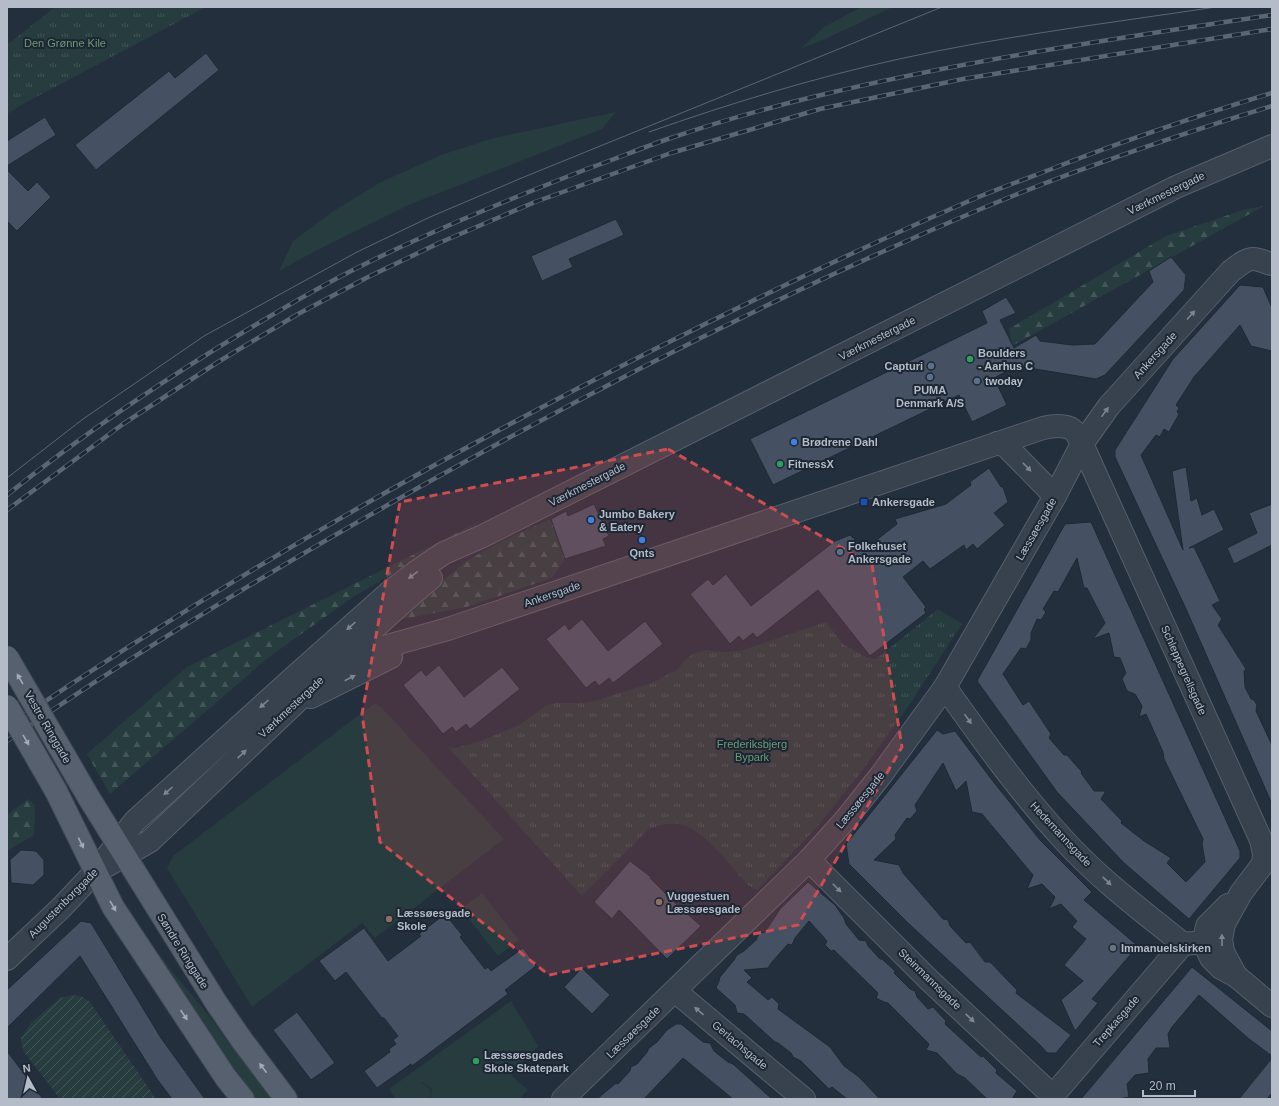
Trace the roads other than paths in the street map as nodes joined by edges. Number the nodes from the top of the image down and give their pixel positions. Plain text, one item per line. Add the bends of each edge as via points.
1 (1272, 146) edge
2 (1272, 263) edge
3 (997, 443) junction
4 (1082, 444) junction
5 (1055, 496) junction
6 (483, 536) junction
7 (448, 629) junction
8 (7, 657) edge
9 (337, 664) junction
10 (293, 678) junction
11 (945, 687) junction
12 (7, 706) edge
13 (290, 708) junction
14 (88, 798) joint
15 (120, 850) junction
16 (809, 860) junction
17 (95, 872) junction
18 (1241, 894) junction
19 (1205, 942) junction
20 (1183, 944) junction
21 (7, 959) edge
22 (1236, 976) junction
23 (675, 991) junction
24 (1272, 1006) edge
25 (1051, 1097) edge
26 (243, 1099) edge
27 (286, 1099) edge
28 (563, 1099) edge
29 (804, 1099) edge

1 - 6 street, Værkmestergade via 1176,188
4 -> 2 street, Ankersgade via 1109,406 1231,271 1253,258
3 - 4 street, Ankersgade via 1055,426 1074,430
3 -> 5 street via 1006,446
3 - 7 street, Ankersgade
4 - 5 street, Læssøesgade
4 - 18 street, Schleppegrellsgade via 1261,840 1263,864
5 - 11 street, Læssøesgade
6 - 9 street, Værkmestergade via 402,603
6 -> 10 street, Værkmestergade via 444,553 416,572 392,590
7 - 9 street, Ankersgade via 380,648
13 -> 7 street, Ankersgade
14 -> 8 main road, Vestre Ringgade, bridge
9 - 10 street, Ankersgade
9 - 13 street, Værkmestergade
10 -> 15 street, Værkmestergade via 135,821
11 - 16 street, Læssøesgade via 846,819
11 -> 20 street, Hedemannsgade via 1009,776 1062,839 1114,889
12 -> 17 main road, bridge via 56,791
15 -> 13 street, Værkmestergade via 150,841
14 - 15 main road, Søndre Ringgade
15 - 17 street, Værkmestergade
27 -> 15 main road, Søndre Ringgade via 217,1004
16 - 23 street, Læssøesgade
16 -> 25 street, Steinmannsgade
17 - 21 street, Augustenborggade
17 -> 26 main road via 113,907 154,970 226,1078
18 - 19 street via 1220,911 1207,926
22 -> 18 street via 1223,952 1221,939 1224,924
19 - 20 street
19 - 22 street via 1211,958 1221,968
20 - 25 street, Trepkasgade
22 - 24 street
23 - 28 street, Læssøesgade
29 -> 23 street, Gerlachsgade

